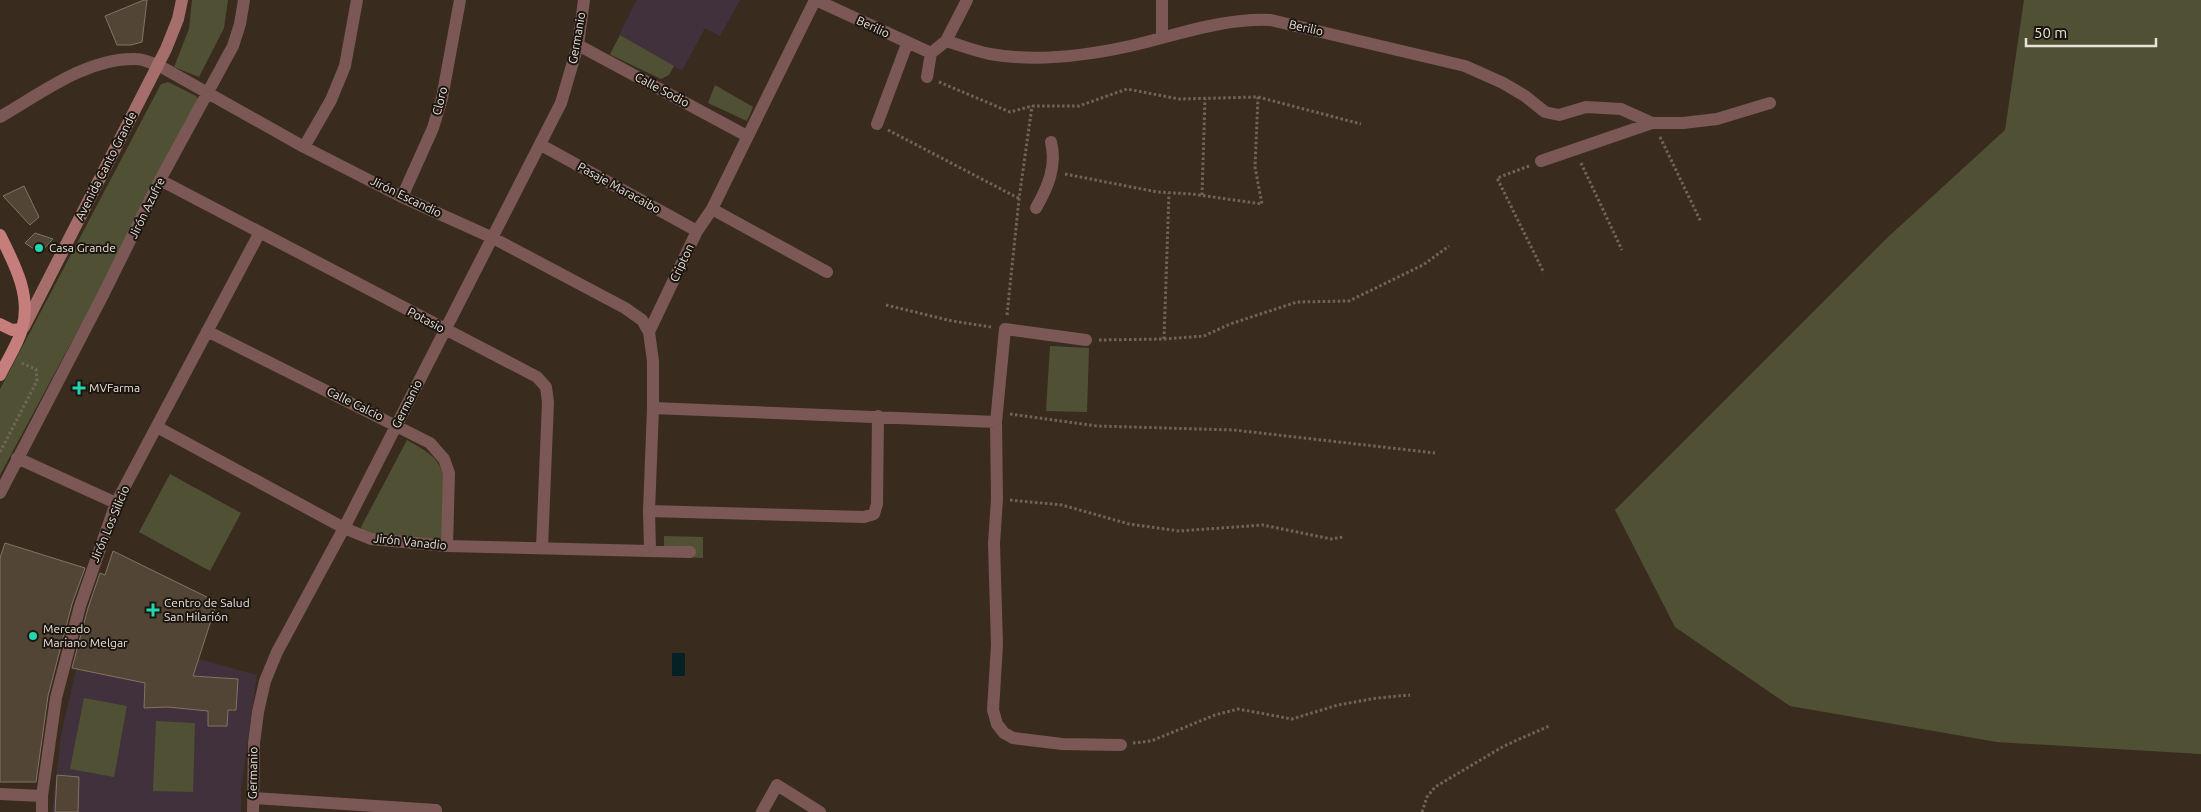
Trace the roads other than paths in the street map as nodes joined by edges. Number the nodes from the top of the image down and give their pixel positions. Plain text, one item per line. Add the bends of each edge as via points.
1 (182, 0) edge
2 (244, 0) edge
3 (357, 0) edge
4 (460, 0) edge
5 (584, 0) edge
6 (816, 0) edge
7 (967, 0) edge
8 (1162, 0) edge
9 (1162, 38) junction
10 (946, 41) junction
11 (907, 44) junction
12 (578, 45) junction
13 (931, 53) junction
14 (158, 65) junction
15 (927, 77) road end
16 (207, 92) junction
17 (1770, 104) dead end
18 (0, 117) edge
19 (1652, 123) junction
20 (877, 124) road end
21 (747, 136) junction
22 (1052, 142) dead end
23 (541, 144) junction
24 (304, 147) junction
25 (1542, 161) road end
26 (160, 180) junction
27 (402, 197) junction
28 (1036, 208) road end
29 (712, 209) junction
30 (697, 230) junction
31 (260, 232) junction
32 (0, 235) edge
33 (493, 238) junction
34 (827, 272) dead end
35 (0, 324) edge
36 (22, 329) junction
37 (446, 330) junction
38 (207, 331) junction
39 (649, 332) junction
40 (1086, 340) road end
41 (0, 375) edge
42 (653, 408) junction
43 (878, 416) junction
44 (997, 417) junction
45 (397, 424) junction
46 (157, 426) junction
47 (17, 458) junction
48 (0, 493) edge
49 (116, 503) junction
50 (648, 511) junction
51 (344, 528) junction
52 (447, 546) junction
53 (542, 548) junction
54 (650, 550) junction
55 (690, 552) dead end
56 (1121, 744) road end
57 (0, 794) edge
58 (42, 796) junction
59 (253, 798) junction
60 (436, 811) edge
61 (42, 812) edge
62 (253, 812) edge
63 (762, 812) edge
64 (820, 812) edge

1 - 14 street, Avenida Canto Grande via 178,19
2 - 16 street, Jirón Azufre via 233,46
3 - 24 street via 345,66 331,100
4 - 27 street, Cloro via 442,98 433,128
5 - 12 street, Germanio
6 - 11 street, Berilio
6 - 21 street, Cripton
7 - 10 street
8 - 9 street
9 - 10 street, Berilio via 1094,54 1027,58 989,54
9 - 19 street, Berilio via 1221,23 1271,20 1466,66 1503,83 1546,112 1560,115 1586,107 1621,109
10 - 13 street
11 - 13 street, Berilio
11 - 20 street
12 - 21 street, Calle Sodio
12 - 23 street, Germanio via 561,103
13 - 15 street
14 - 16 street, Jirón Escandio
14 - 18 street, Jirón Escandio via 137,59 87,68
14 - 36 street, Avenida Canto Grande
16 - 24 street, Jirón Escandio
16 - 26 street, Jirón Azufre
17 - 19 street via 1717,119 1682,124
19 - 25 street
21 - 29 street, Cripton
22 - 28 street via 1052,172
23 - 30 street, Pasaje Maracaibo
23 - 33 street, Germanio
24 - 27 street, Jirón Escandio
26 - 31 street, Potasio
26 - 47 street, Jirón Azufre
27 - 33 street, Jirón Escandio
29 - 30 street, Cripton
29 - 34 street
30 - 39 street, Cripton
31 - 37 street, Potasio
31 - 38 street, Jirón Los Silicio
32 - 36 main road via 19,276 25,308
33 - 37 street, Germanio
33 - 39 street, Jirón Escandio via 626,308 642,320
35 - 36 main road via 12,330
36 - 41 main road
37 - 45 street, Germanio
37 - 53 street, Potasio via 537,377 546,387
38 - 45 street, Calle Calcio
38 - 46 street, Jirón Los Silicio
39 - 42 street via 653,360
40 - 44 street via 1005,329
42 - 43 street
42 - 50 street
43 - 44 street
43 - 50 street via 877,504 874,514 864,518
44 - 56 street via 994,544 997,645 993,710 997,724 1013,738 1062,744
45 - 51 street, Germanio
45 - 52 street, Calle Calcio via 430,443 444,458 449,473
46 - 49 street, Jirón Los Silicio
46 - 51 street, Jirón Vanadio
47 - 48 street, Jirón Azufre
47 - 49 street
49 - 58 street, Jirón Los Silicio via 80,606 59,688
50 - 54 street
51 - 52 street, Jirón Vanadio via 371,539
51 - 59 street, Germanio via 292,621 265,681 254,743
52 - 53 street, Jirón Vanadio
53 - 54 street, Jirón Vanadio
54 - 55 street, Jirón Vanadio
57 - 58 street
58 - 61 street, Jirón Los Silicio
59 - 60 street
59 - 62 street, Germanio
63 - 64 street via 777,785

